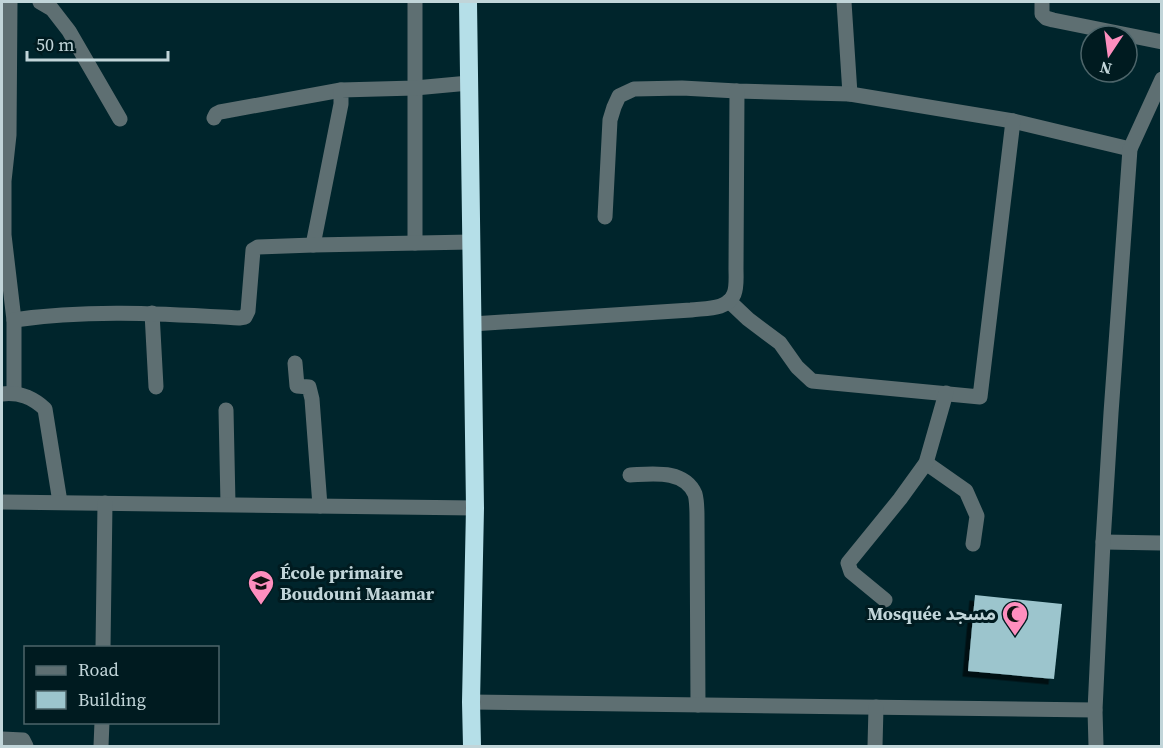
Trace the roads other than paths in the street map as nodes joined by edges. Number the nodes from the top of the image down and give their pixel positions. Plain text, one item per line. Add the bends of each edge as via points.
1 (40, 2) edge
2 (415, 2) edge
3 (468, 2) edge
4 (844, 2) edge
5 (1042, 2) edge
6 (8, 5) edge
7 (1161, 42) edge
8 (1161, 79) edge
9 (469, 83) junction
10 (416, 88) junction
11 (341, 90) junction
12 (737, 91) junction
13 (850, 94) junction
14 (214, 118) dead end
15 (120, 119) dead end
16 (1012, 121) junction
17 (1130, 149) junction
18 (605, 217) dead end
19 (471, 242) junction
20 (415, 243) junction
21 (313, 245) junction
22 (729, 301) junction
23 (152, 313) junction
24 (14, 320) junction
25 (472, 324) junction
26 (295, 363) dead end
27 (156, 387) dead end
28 (8, 393) edge
29 (946, 393) junction
30 (226, 410) dead end
31 (926, 463) junction
32 (630, 476) dead end
33 (2, 502) edge
34 (60, 502) junction
35 (105, 503) junction
36 (228, 504) junction
37 (320, 506) junction
38 (475, 508) junction
39 (1103, 542) junction
40 (1161, 543) edge
41 (973, 544) dead end
42 (885, 600) dead end
43 (103, 646) edge
44 (471, 702) junction
45 (698, 705) junction
46 (876, 707) junction
47 (1095, 710) junction
48 (102, 724) edge
49 (2, 739) edge
50 (26, 747) edge
51 (101, 747) edge
52 (472, 747) edge
53 (875, 747) edge
54 (1096, 747) edge

1 - 15 street via 52,9 69,31
2 - 10 street
3 - 9 highway
4 - 13 street
5 - 7 street via 1046,18
6 - 24 street via 9,135 4,235
8 - 17 street
9 - 10 street
9 - 19 highway
10 - 11 street
10 - 20 street
11 - 14 street via 220,112
11 - 21 street
12 - 13 street
12 - 18 street via 634,89 620,96 610,120
12 - 22 street via 736,269 734,293
13 - 16 street
16 - 17 street
16 - 29 street via 980,397
17 - 39 street
19 - 20 street
19 - 25 highway
20 - 21 street
21 - 23 street via 253,250 245,317
22 - 25 street via 691,310
22 - 29 street via 780,343 796,367 812,381
23 - 24 street
23 - 27 street
24 - 28 street
25 - 38 highway
26 - 37 street via 297,386 309,387 312,399
28 - 34 street via 37,401 45,409
29 - 31 street
30 - 36 street
31 - 41 street via 966,490 977,516
31 - 42 street via 848,563 851,572
32 - 45 street via 679,477 696,496
33 - 34 street
34 - 35 street
35 - 36 street
35 - 43 street
36 - 37 street
37 - 38 street
38 - 44 highway
39 - 40 street
39 - 47 street
44 - 45 street
44 - 52 highway
45 - 46 street
46 - 47 street
46 - 53 street
47 - 54 street
48 - 51 street
49 - 50 street via 23,740

